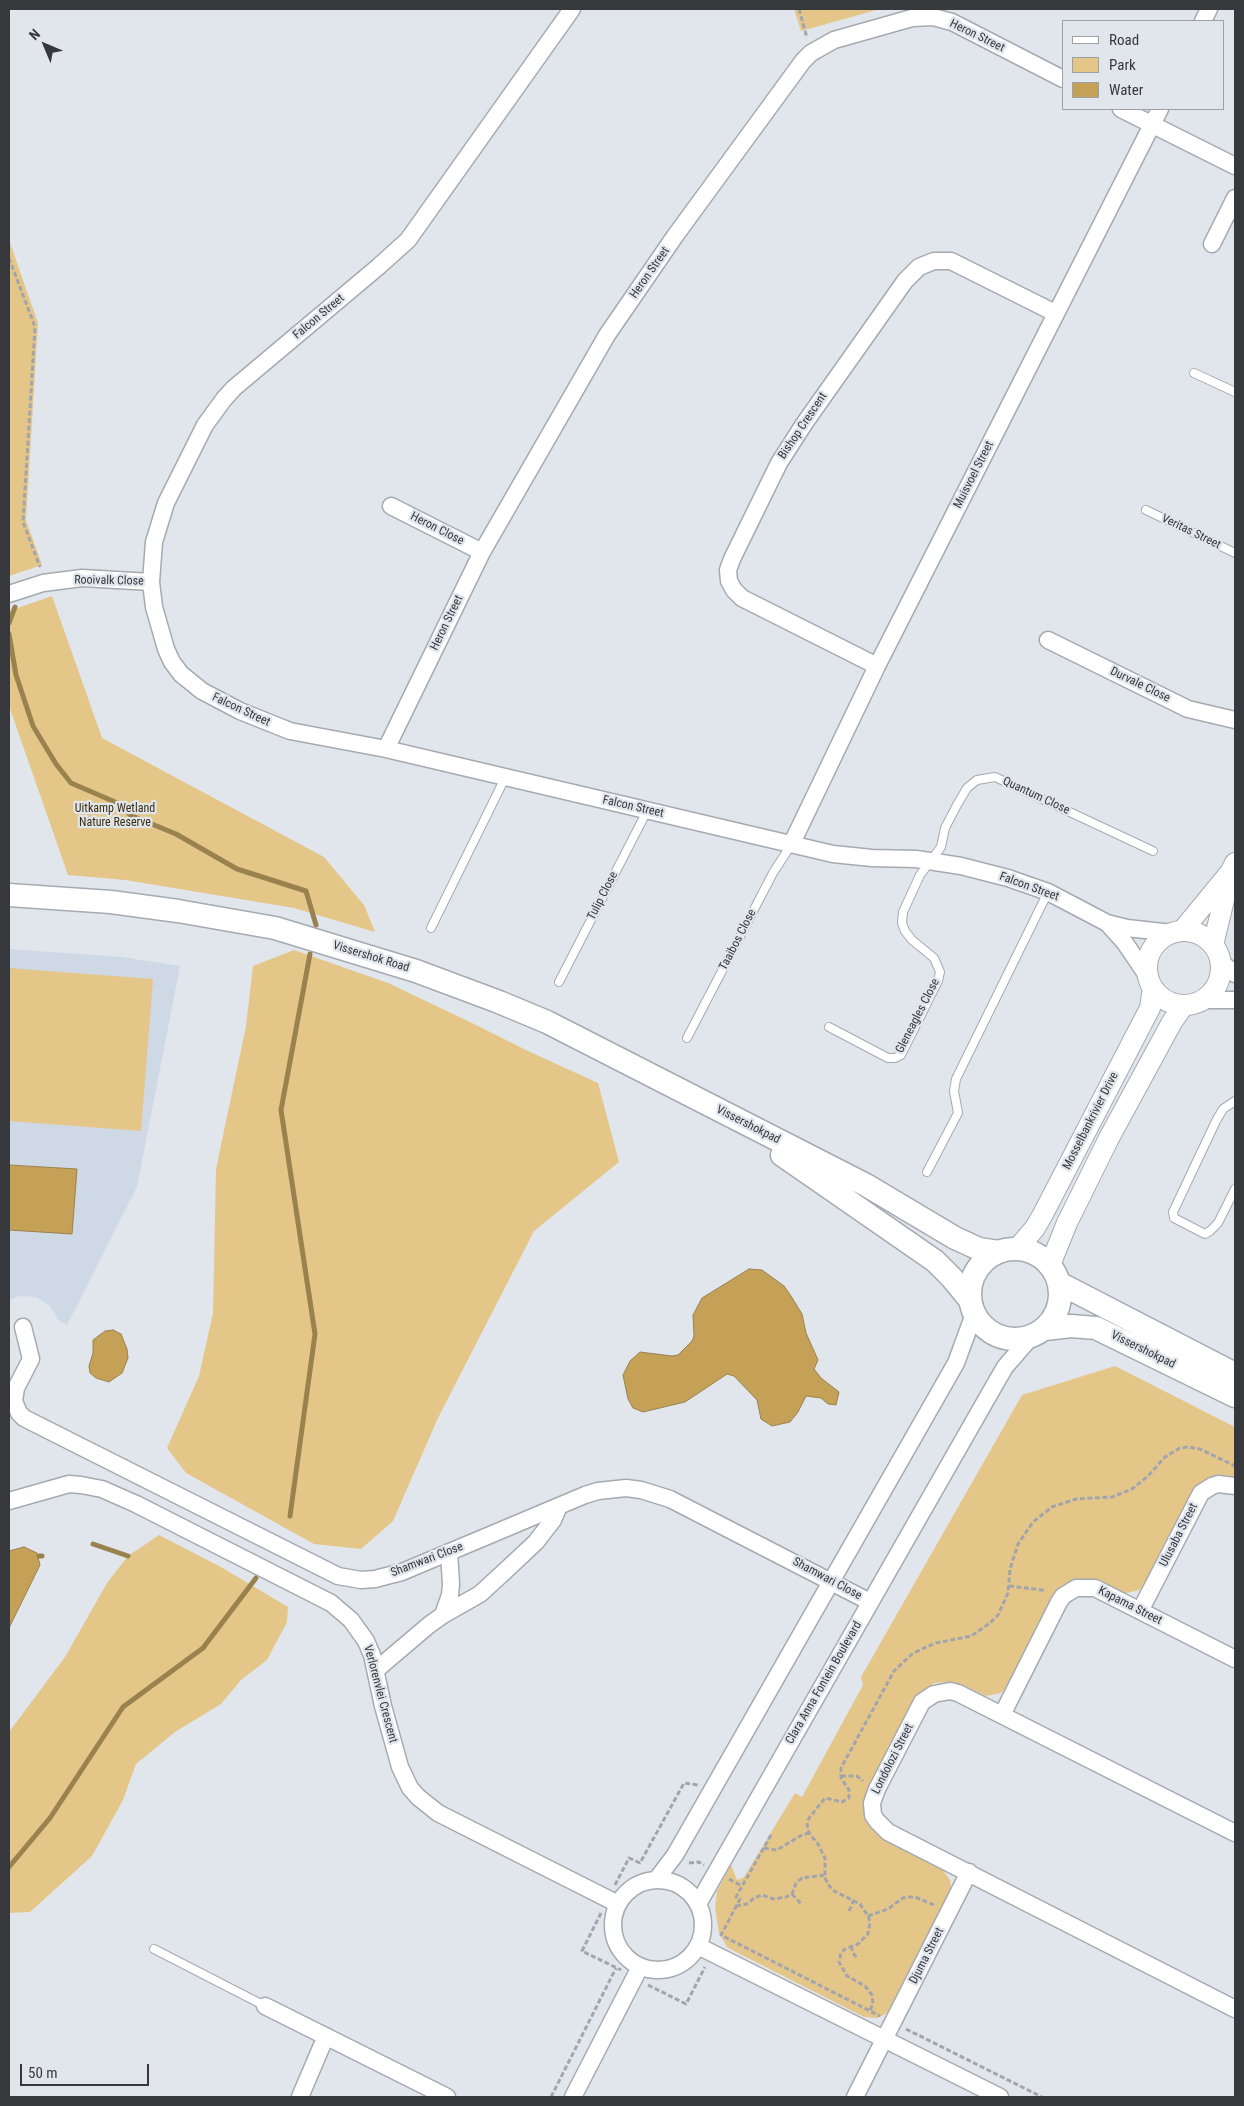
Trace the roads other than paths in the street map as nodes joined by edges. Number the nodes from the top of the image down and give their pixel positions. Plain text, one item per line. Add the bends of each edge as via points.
1 (572, 9) edge
2 (1062, 78) edge
3 (1123, 110) edge
4 (1160, 110) edge
5 (1152, 125) junction
6 (1235, 166) edge
7 (1235, 198) edge
8 (1212, 244) dead end
9 (1055, 313) junction
10 (1194, 373) dead end
11 (1235, 392) edge
12 (391, 506) dead end
13 (1146, 510) dead end
14 (482, 552) junction
15 (1235, 553) edge
16 (151, 582) junction
17 (9, 594) edge
18 (1048, 640) dead end
19 (877, 666) junction
20 (1235, 720) edge
21 (386, 749) junction
22 (506, 778) junction
23 (648, 811) junction
24 (792, 843) junction
25 (1153, 851) dead end
26 (930, 861) junction
27 (1233, 867) edge
28 (1048, 892) junction
29 (9, 895) edge
30 (1107, 923) junction
31 (431, 928) dead end
32 (1177, 932) junction
33 (1223, 960) edge
34 (559, 982) dead end
35 (1150, 982) junction
36 (1204, 1000) junction
37 (1235, 1000) edge
38 (1184, 1005) junction
39 (829, 1027) dead end
40 (687, 1038) dead end
41 (1235, 1101) edge
42 (708, 1105) junction
43 (928, 1172) dead end
44 (1235, 1189) edge
45 (1008, 1250) junction
46 (1054, 1274) junction
47 (972, 1307) junction
48 (23, 1327) dead end
49 (1038, 1333) junction
50 (1235, 1374) edge
51 (12, 1386) edge
52 (1235, 1396) edge
53 (9, 1410) edge
54 (24, 1418) junction
55 (1235, 1486) edge
56 (9, 1501) edge
57 (559, 1506) junction
58 (449, 1552) junction
59 (832, 1581) junction
60 (870, 1602) junction
61 (1140, 1611) junction
62 (443, 1615) junction
63 (1235, 1659) edge
64 (376, 1670) junction
65 (1002, 1715) junction
66 (1235, 1833) edge
67 (969, 1872) junction
68 (656, 1880) junction
69 (613, 1901) junction
70 (698, 1904) junction
71 (154, 1949) dead end
72 (705, 1950) junction
73 (637, 1972) junction
74 (264, 2006) joint
75 (1235, 2009) edge
76 (326, 2036) junction
77 (885, 2039) junction
78 (300, 2097) edge
79 (447, 2097) edge
80 (573, 2097) edge
81 (855, 2097) edge
82 (1000, 2097) edge

1 - 16 street, Falcon Street via 408,240 246,377 214,412 160,517 154,542
2 - 14 street, Heron Street via 952,22 933,17 912,18 834,40 811,53 796,69 607,335
3 - 5 street
4 - 5 street, Muisvoel Street
5 - 6 street
5 - 9 street, Muisvoel Street
7 - 8 street
9 - 19 street, Muisvoel Street
9 - 19 street, Bishop Crescent via 951,261 934,261 919,267 905,281 810,416 775,472 732,559 729,581 742,598
10 - 11 lane
12 - 14 street, Heron Close
13 - 15 lane, Veritas Street
14 - 21 street, Heron Street
16 - 17 street, Rooivalk Close via 82,578 43,583
16 - 21 street, Falcon Street via 156,620 166,649 191,683 240,711 290,731
18 - 20 street, Durvale Close via 1188,709
19 - 24 street, Muisvoel Street
21 - 22 street, Falcon Street
22 - 23 street, Falcon Street
22 - 31 lane
23 - 24 street, Falcon Street
23 - 34 lane, Tulip Close
24 - 26 street, Falcon Street via 849,856
24 - 40 lane, Taaibos Close via 773,873
25 - 26 lane, Quantum Close via 995,777 988,777 967,788 945,828 941,847
26 - 28 street, Falcon Street via 984,872
26 - 39 lane, Gleneagles Close via 903,912 902,923 912,940 934,958 940,972 901,1055 888,1058
27 - 32 street
27 - 33 street
28 - 30 street, Falcon Street
28 - 43 lane via 956,1079 954,1091 958,1113
29 - 42 main road, Vissershok Road via 111,902 275,928 416,970 527,1013 614,1054
30 - 32 street, Falcon Street
30 - 35 street, Falcon Street via 1125,942
32 - 33 street via 1202,936
32 - 35 street via 1156,944 1150,954 1147,966
33 - 36 street via 1218,984
35 - 38 street via 1166,1000
35 - 45 street, Mosselbankrivier Drive via 1150,1008 1042,1216 1035,1228
36 - 37 street
36 - 38 street
38 - 46 street, Mosselbankrivier Drive via 1109,1138 1070,1216
41 - 44 lane via 1223,1109 1216,1121 1173,1212 1174,1218 1204,1234 1218,1223
42 - 45 main road, Vissershokpad via 866,1185 955,1238 979,1249
42 - 47 main road, Vissershokpad via 935,1261 952,1278
45 - 46 main road via 1029,1251 1042,1258
45 - 47 main road via 986,1259 976,1271 970,1285
46 - 49 main road via 1060,1298 1057,1312
46 - 50 main road, Vissershokpad
47 - 49 main road via 982,1326 994,1335 1008,1339
47 - 59 street via 956,1363
48 - 51 street via 31,1358
49 - 52 main road, Vissershokpad via 1071,1326 1096,1328
49 - 60 street, Clara Anna Fontein Boulevard via 998,1379
51 - 54 street via 16,1408
53 - 54 lane
54 - 58 street, Shamwari Close via 338,1576 375,1579 402,1572
55 - 61 street, Ulusaba Street via 1218,1484 1201,1493
56 - 64 street, Verlorenvlei Crescent via 56,1486 81,1485 102,1489 136,1504 331,1603 359,1630
57 - 58 street, Shamwari Close
57 - 59 street, Shamwari Close via 585,1495 612,1489 656,1493
57 - 62 street via 536,1542 480,1594
58 - 62 street via 450,1595
59 - 60 street, Shamwari Close
59 - 68 street via 676,1855
60 - 70 street, Clara Anna Fontein Boulevard
61 - 63 street, Kapama Street
61 - 65 street, Kapama Street via 1095,1588 1069,1591 1059,1602
62 - 64 street
64 - 69 street, Verlorenvlei Crescent via 400,1767 418,1797 438,1813
65 - 66 street, Londolozi Street
65 - 67 street, Londolozi Street via 958,1693 942,1691 927,1697 873,1797 872,1809 882,1827
67 - 75 street, Londolozi Street
67 - 77 street, Djuma Street
68 - 69 street via 634,1887
68 - 70 street via 681,1886
69 - 73 street via 616,1940
70 - 72 street
71 - 74 lane
72 - 73 street via 673,1968
72 - 77 street
73 - 80 street
74 - 76 street
76 - 78 street
76 - 79 street
77 - 81 street, Djuma Street
77 - 82 street

